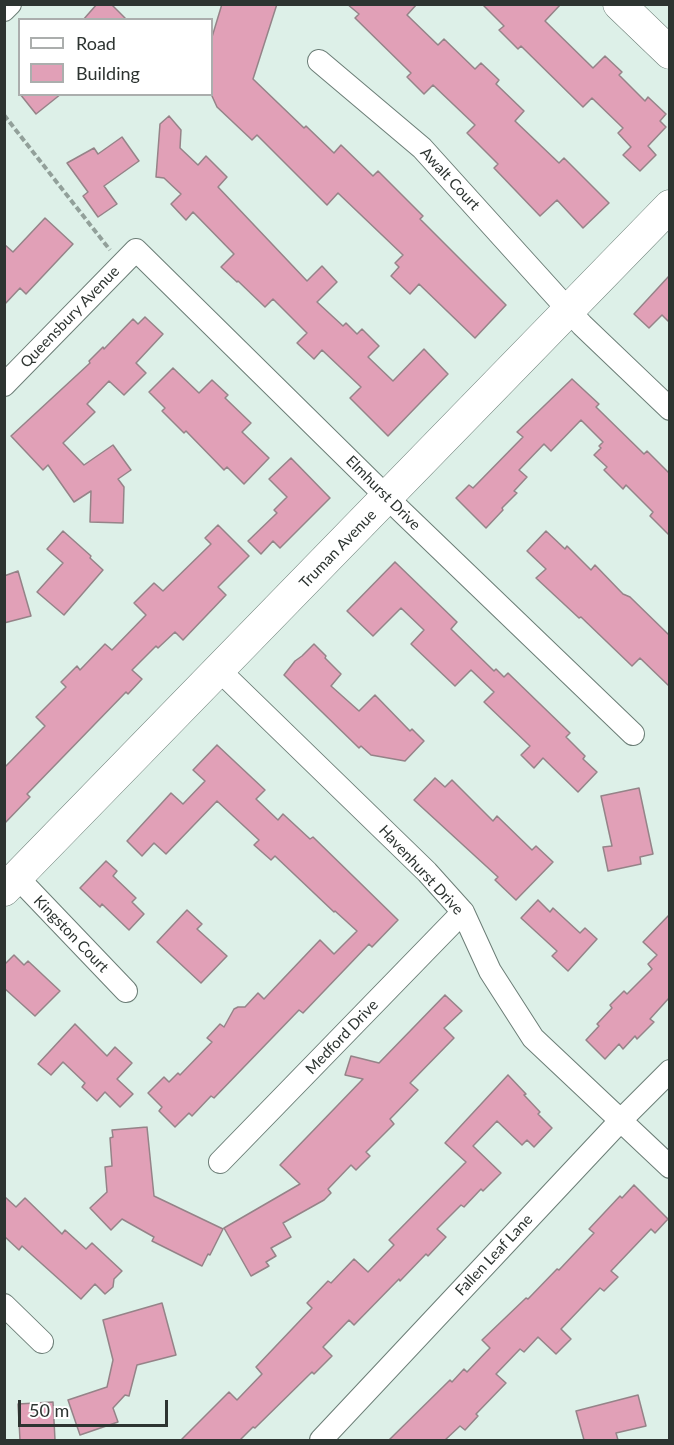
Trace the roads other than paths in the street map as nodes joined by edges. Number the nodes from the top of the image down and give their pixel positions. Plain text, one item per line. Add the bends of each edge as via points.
1 (10, 4) edge
2 (619, 4) edge
3 (4, 10) edge
4 (669, 53) edge
5 (319, 62) dead end
6 (669, 206) edge
7 (129, 257) joint
8 (569, 310) junction
9 (4, 385) edge
10 (669, 409) edge
11 (388, 498) junction
12 (219, 670) junction
13 (633, 734) dead end
14 (11, 884) edge
15 (463, 912) junction
16 (126, 991) dead end
17 (669, 1071) edge
18 (621, 1120) junction
19 (220, 1162) dead end
20 (669, 1167) edge
21 (4, 1305) edge
22 (42, 1342) dead end
23 (321, 1440) edge

1 - 3 street
2 - 4 street
5 - 8 street, Awalt Court via 422,148
6 - 8 street, Truman Avenue
7 - 9 street, Queensbury Avenue
7 - 11 street, Elmhurst Drive
8 - 10 street, Awalt Court
8 - 11 street, Truman Avenue
11 - 12 street, Truman Avenue
11 - 13 street, Elmhurst Drive
12 - 14 street, Truman Avenue
12 - 15 street, Havenhurst Drive via 427,872
14 - 16 street, Kingston Court
15 - 18 street, Havenhurst Drive via 490,971 533,1038
15 - 19 street, Medford Drive
17 - 18 street, Fallen Leaf Lane
18 - 20 street, Havenhurst Drive
18 - 23 street, Fallen Leaf Lane
21 - 22 street

